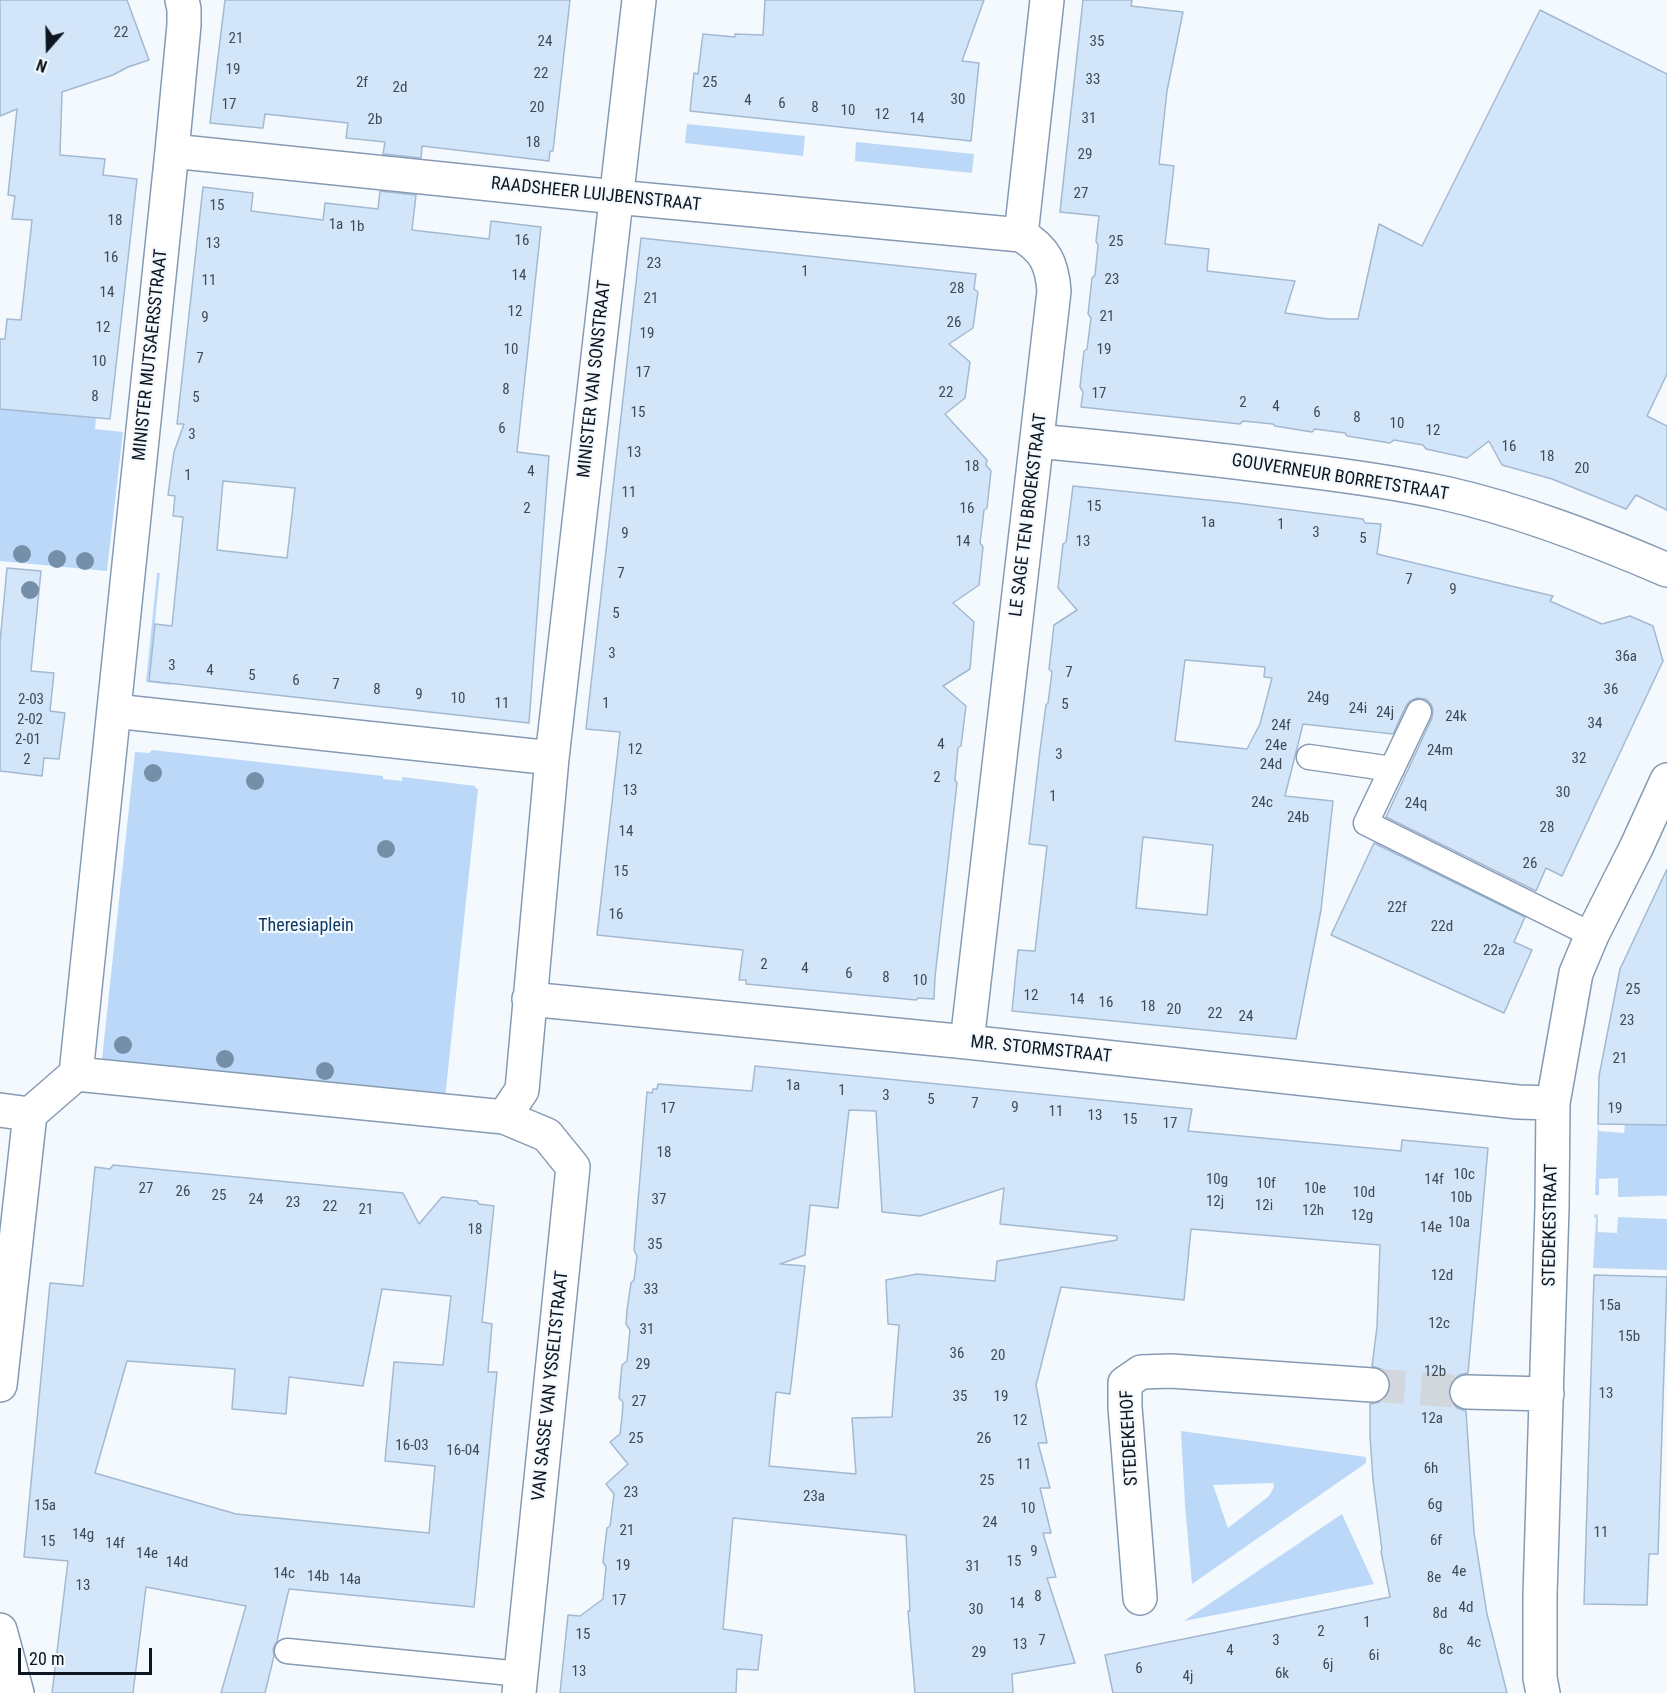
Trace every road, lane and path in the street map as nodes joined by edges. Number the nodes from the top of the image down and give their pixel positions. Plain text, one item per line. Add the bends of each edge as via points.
1 (182, 0) edge
2 (639, 0) edge
3 (1047, 0) edge
4 (172, 151) junction
5 (616, 197) junction
6 (1021, 235) junction
7 (1037, 441) junction
8 (1667, 570) edge
9 (114, 711) junction
10 (1419, 712) dead end
11 (1309, 757) dead end
12 (552, 758) junction
13 (1392, 769) junction
14 (1667, 780) edge
15 (1592, 935) junction
16 (530, 999) junction
17 (968, 1042) junction
18 (76, 1074) junction
19 (1553, 1104) junction
20 (15, 1112) edge
21 (504, 1117) junction
22 (0, 1385) edge
23 (1372, 1385) tunnel mouth
24 (1467, 1392) tunnel mouth
25 (1546, 1394) junction
26 (1140, 1598) dead end
27 (0, 1630) edge
28 (287, 1651) dead end
29 (520, 1684) edge
30 (17, 1693) edge
31 (1543, 1693) edge

1 - 4 street, MINISTER MUTSAERSSTRAAT via 184,25
2 - 5 street, MINISTER VAN SONSTRAAT
3 - 6 street
4 - 5 street, RAADSHEER LUIJBENSTRAAT
4 - 9 street, MINISTER MUTSAERSSTRAAT
5 - 6 street, RAADSHEER LUIJBENSTRAAT
5 - 12 street, MINISTER VAN SONSTRAAT
6 - 7 street, LE SAGE TEN BROEKSTRAAT via 1037,245 1053,276
7 - 8 street, GOUVERNEUR BORRETSTRAAT via 1182,454 1444,493 1538,519
7 - 17 street, LE SAGE TEN BROEKSTRAAT
9 - 12 street
9 - 18 street
10 - 13 lane
11 - 13 lane
12 - 16 street
13 - 15 lane via 1366,824
14 - 15 street, STEDEKESTRAAT
15 - 19 street, STEDEKESTRAAT via 1576,973
16 - 17 street, MR. STORMSTRAAT
16 - 21 street via 522,1090
17 - 19 street, MR. STORMSTRAAT
18 - 20 street
18 - 21 street
19 - 25 street, STEDEKESTRAAT
20 - 22 street
21 - 29 street, VAN SASSE VAN YSSELTSTRAAT via 547,1135 573,1167
23 - 26 street, STEDEKEHOF via 1172,1371 1141,1372 1125,1383
24 - 25 street
25 - 31 street, STEDEKESTRAAT via 1540,1595
27 - 30 street
28 - 29 lane

